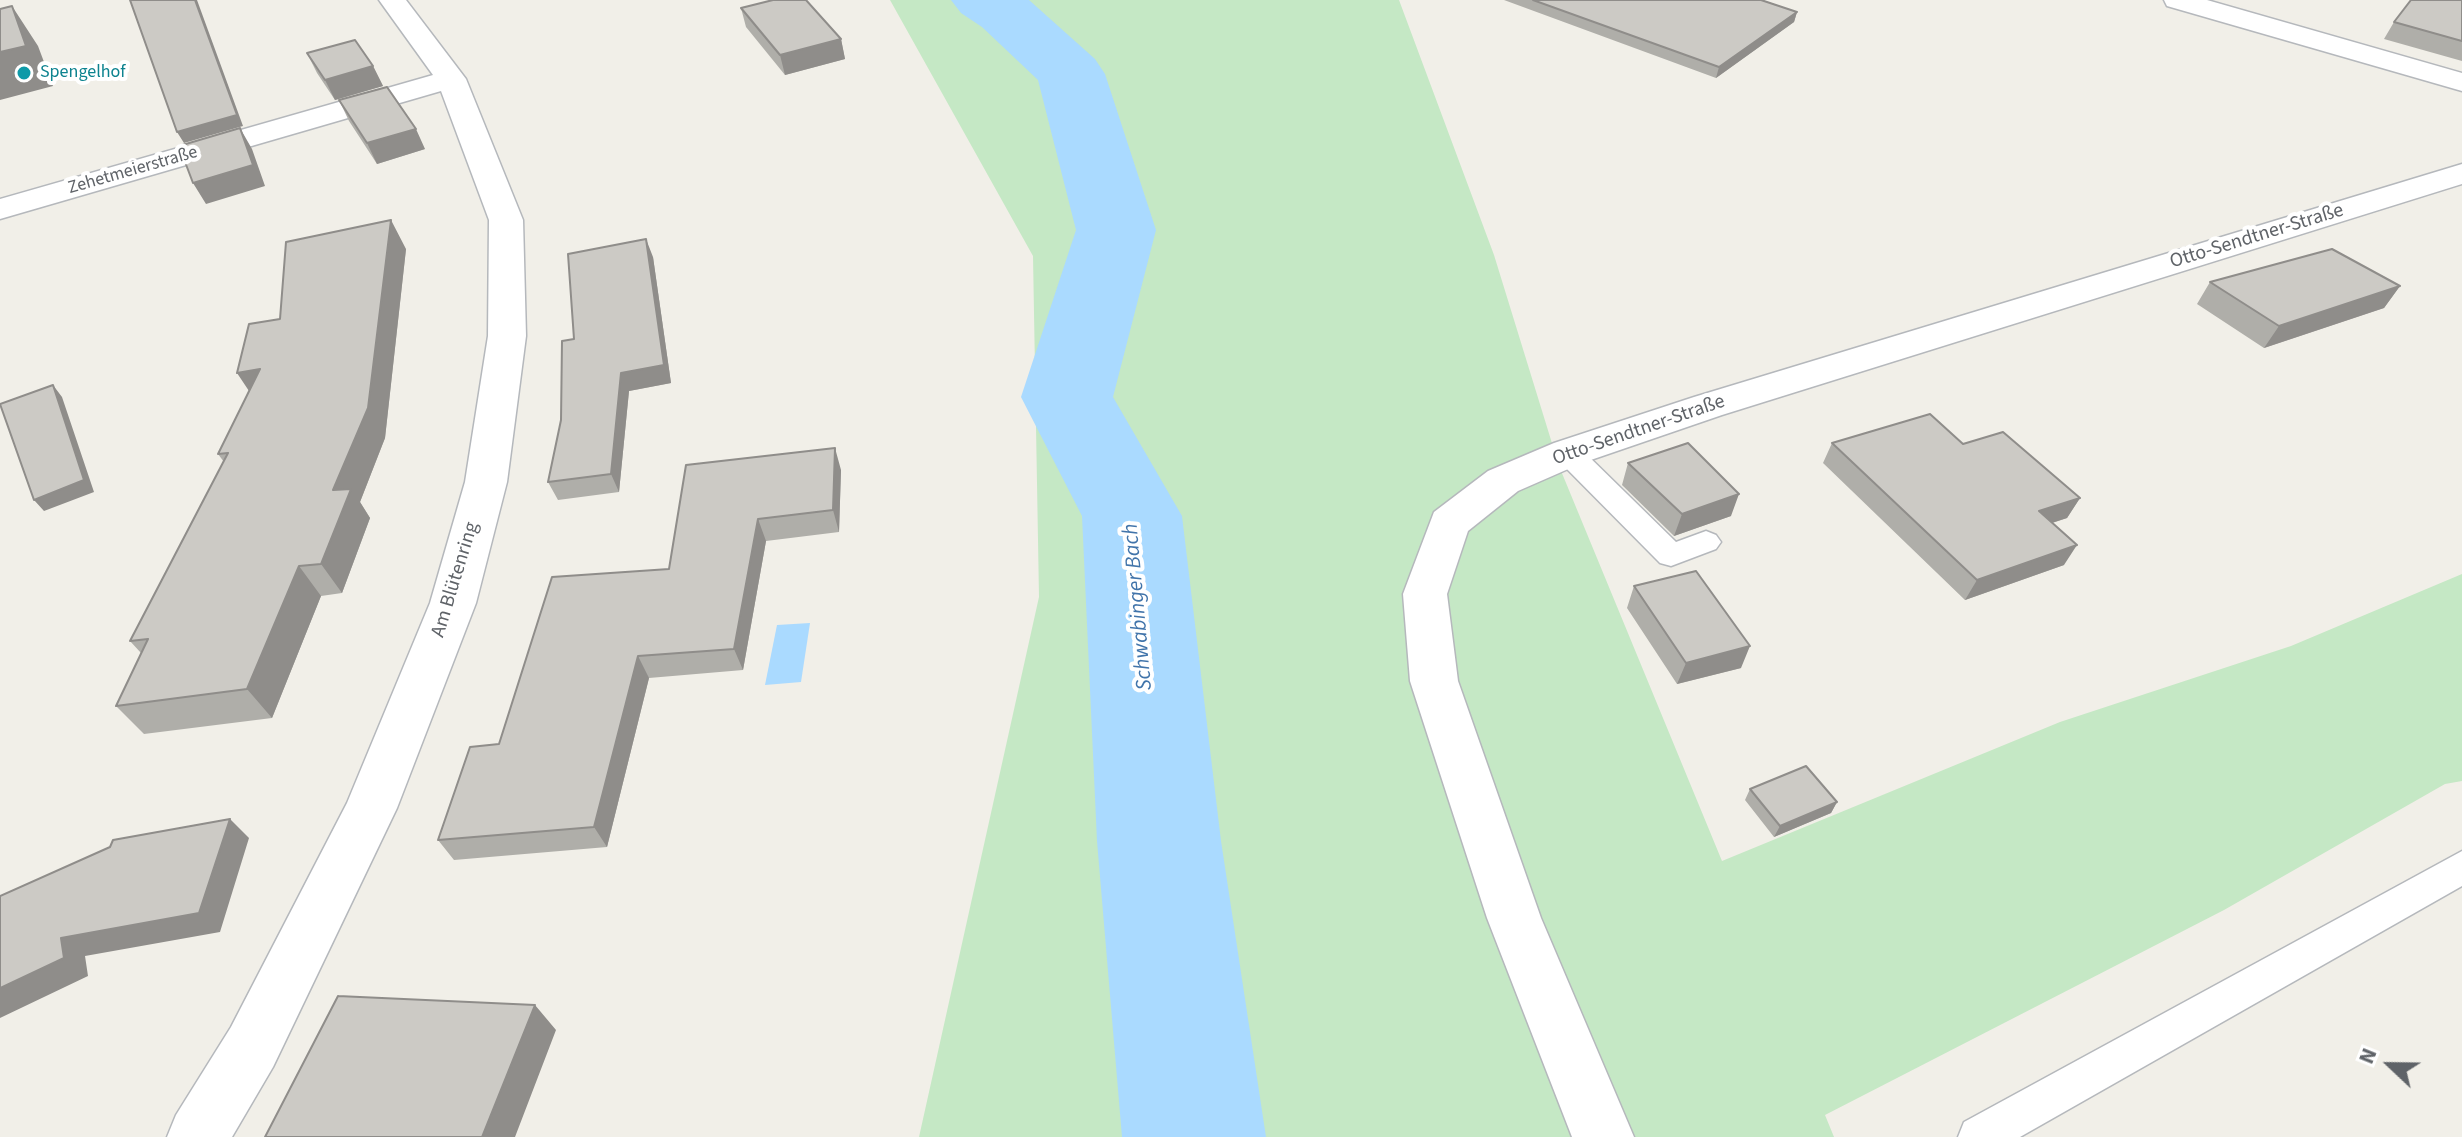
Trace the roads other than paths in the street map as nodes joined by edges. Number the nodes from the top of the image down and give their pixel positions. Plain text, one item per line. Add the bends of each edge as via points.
1 (392, 0) edge
2 (2177, 0) edge
3 (451, 79) junction
4 (2462, 82) edge
5 (2462, 174) edge
6 (0, 209) edge
7 (1568, 453) junction
8 (1706, 542) dead end
9 (2462, 867) edge
10 (198, 1137) edge
11 (1603, 1137) edge
12 (1979, 1137) edge

1 - 3 street, Am Blütenring
2 - 4 street
3 - 6 street, Zehetmeierstraße
3 - 10 street, Am Blütenring via 506,220 507,336 486,482 453,603 371,808 252,1047
5 - 7 street, Otto-Sendtner-Straße
7 - 8 lane via 1671,555
7 - 11 street, Otto-Sendtner-Straße via 1503,481 1449,523 1425,594 1434,681 1514,918
9 - 12 lane

